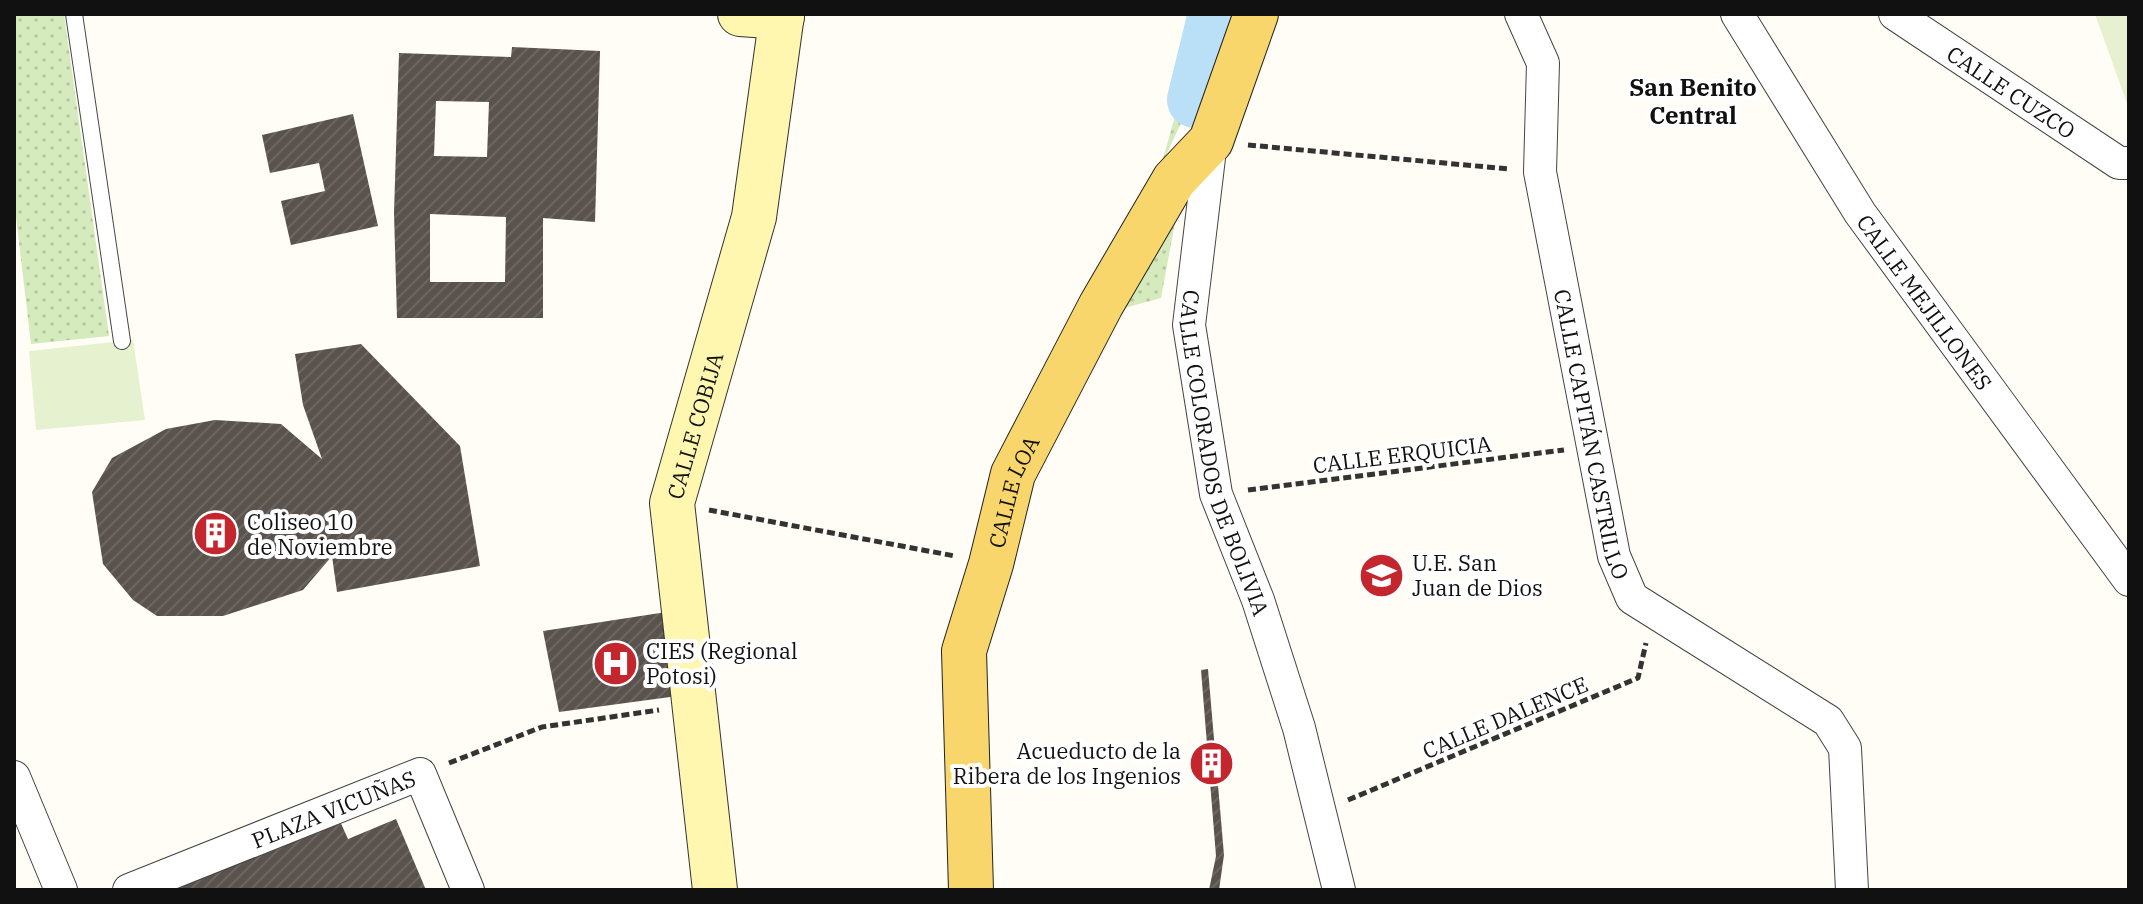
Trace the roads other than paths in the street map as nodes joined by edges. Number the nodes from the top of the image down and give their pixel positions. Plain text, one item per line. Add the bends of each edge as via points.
1 (74, 14) edge
2 (1256, 14) edge
3 (1521, 14) edge
4 (1895, 14) edge
5 (768, 15) edge
6 (1742, 16) edge
7 (1211, 141) junction
8 (2129, 163) edge
9 (122, 341) dead end
10 (2129, 580) edge
11 (14, 777) edge
12 (61, 890) edge
13 (129, 890) edge
14 (468, 890) edge
15 (715, 890) edge
16 (971, 890) edge
17 (1339, 890) edge
18 (1852, 890) edge

1 - 9 lane
2 - 7 main road, CALLE COLORADOS DE BOLIVIA
3 - 18 street, CALLE CAPITÁN CASTRILLO via 1543,63 1540,172 1614,556 1632,598 1828,721 1845,748
4 - 8 street, CALLE CUZCO via 2119,163
5 - 15 main road, CALLE COBIJA via 754,217 672,503
6 - 10 street, CALLE MEJILLONES via 1860,213
7 - 16 main road, CALLE LOA via 1174,180 1013,474 964,651
7 - 17 street, CALLE COLORADOS DE BOLIVIA via 1189,325 1216,494 1258,600 1299,728
11 - 12 street
13 - 14 street, PLAZA VICUÑAS via 420,774

